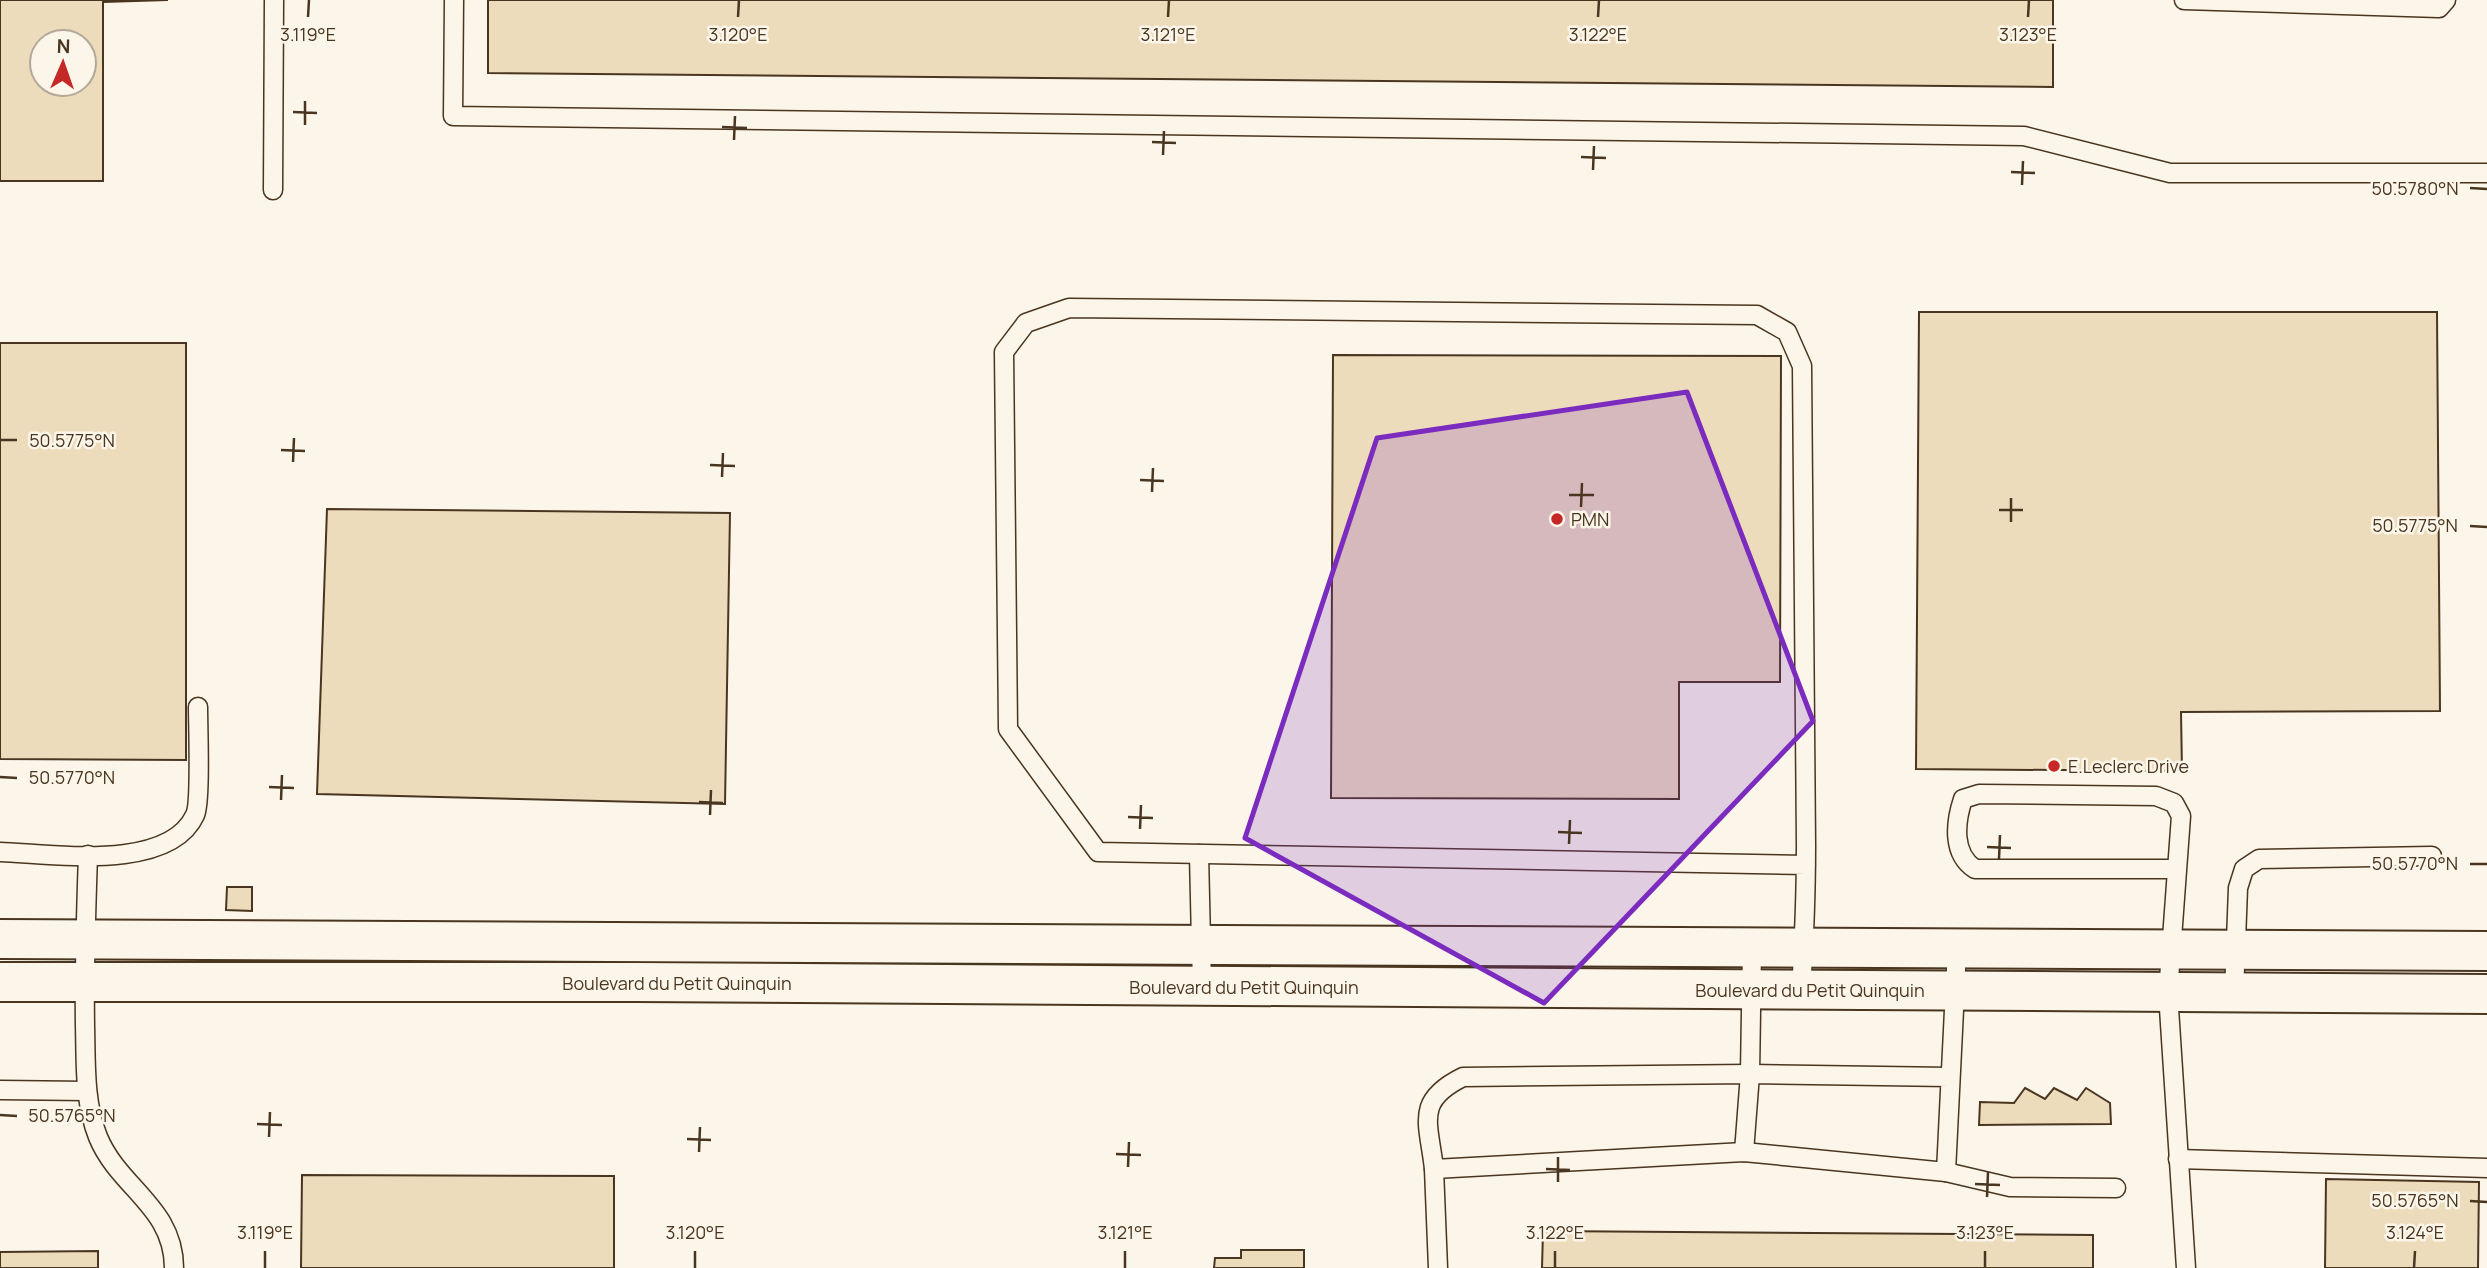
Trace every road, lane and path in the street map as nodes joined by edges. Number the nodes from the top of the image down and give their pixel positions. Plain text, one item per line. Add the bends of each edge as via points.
1 (274, 0) edge
2 (454, 0) edge
3 (2184, 0) edge
4 (2446, 0) edge
5 (2487, 173) edge
6 (273, 190) dead end
7 (198, 707) dead end
8 (0, 852) edge
9 (1199, 854) junction
10 (88, 855) junction
11 (2432, 856) dead end
12 (1806, 865) junction
13 (2176, 869) junction
14 (0, 939) edge
15 (85, 940) junction
16 (1201, 944) junction
17 (1752, 948) junction
18 (1804, 948) junction
19 (1956, 949) junction
20 (2169, 950) junction
21 (2235, 950) junction
22 (2487, 951) edge
23 (0, 982) edge
24 (85, 983) junction
25 (1202, 986) junction
26 (1752, 990) junction
27 (1801, 990) junction
28 (1954, 992) junction
29 (2168, 993) junction
30 (2234, 993) junction
31 (2487, 995) edge
32 (1750, 1074) junction
33 (1950, 1077) junction
34 (0, 1090) edge
35 (87, 1091) junction
36 (1744, 1152) junction
37 (2178, 1159) junction
38 (2487, 1168) edge
39 (1434, 1169) junction
40 (1946, 1172) junction
41 (2116, 1188) dead end
42 (174, 1268) edge
43 (1438, 1268) edge
44 (2186, 1268) edge

1 - 6 lane
2 - 5 lane via 453,116 2024,136 2170,173
3 - 4 lane via 2439,8
7 - 10 lane via 196,813 178,839 149,852
8 - 10 lane
9 - 12 lane
9 - 12 lane via 1098,852 1007,729 1004,352 1026,323 1069,308 1757,315 1787,332 1802,366
9 - 16 lane
10 - 15 lane
11 - 21 lane via 2259,859 2244,869 2238,888
12 - 18 lane
13 - 13 lane via 2181,817 2174,803 2156,796 1979,794 1964,799 1958,815 1958,850 1964,862 1975,869
13 - 20 lane
14 - 15 main road
15 - 16 main road
15 - 24 lane
16 - 17 main road
16 - 25 lane
17 - 18 main road
17 - 26 lane
18 - 19 main road
18 - 27 lane
19 - 20 main road
19 - 28 lane
20 - 21 main road
20 - 29 lane
21 - 22 main road
21 - 30 lane
23 - 24 main road, Boulevard du Petit Quinquin
24 - 25 main road, Boulevard du Petit Quinquin
24 - 35 lane
25 - 26 main road, Boulevard du Petit Quinquin
26 - 27 main road, Boulevard du Petit Quinquin
26 - 32 lane
27 - 28 main road, Boulevard du Petit Quinquin
28 - 29 main road, Boulevard du Petit Quinquin
28 - 33 lane
29 - 30 main road, Boulevard du Petit Quinquin
29 - 37 lane
30 - 31 main road, Boulevard du Petit Quinquin
32 - 33 lane
32 - 36 lane
32 - 39 lane via 1463,1077 1439,1089 1428,1111
33 - 40 lane
34 - 35 lane
35 - 42 lane via 99,1137 110,1157 166,1226
36 - 39 lane
36 - 40 lane
37 - 38 lane
37 - 44 lane
39 - 43 lane
40 - 41 lane via 2010,1187

